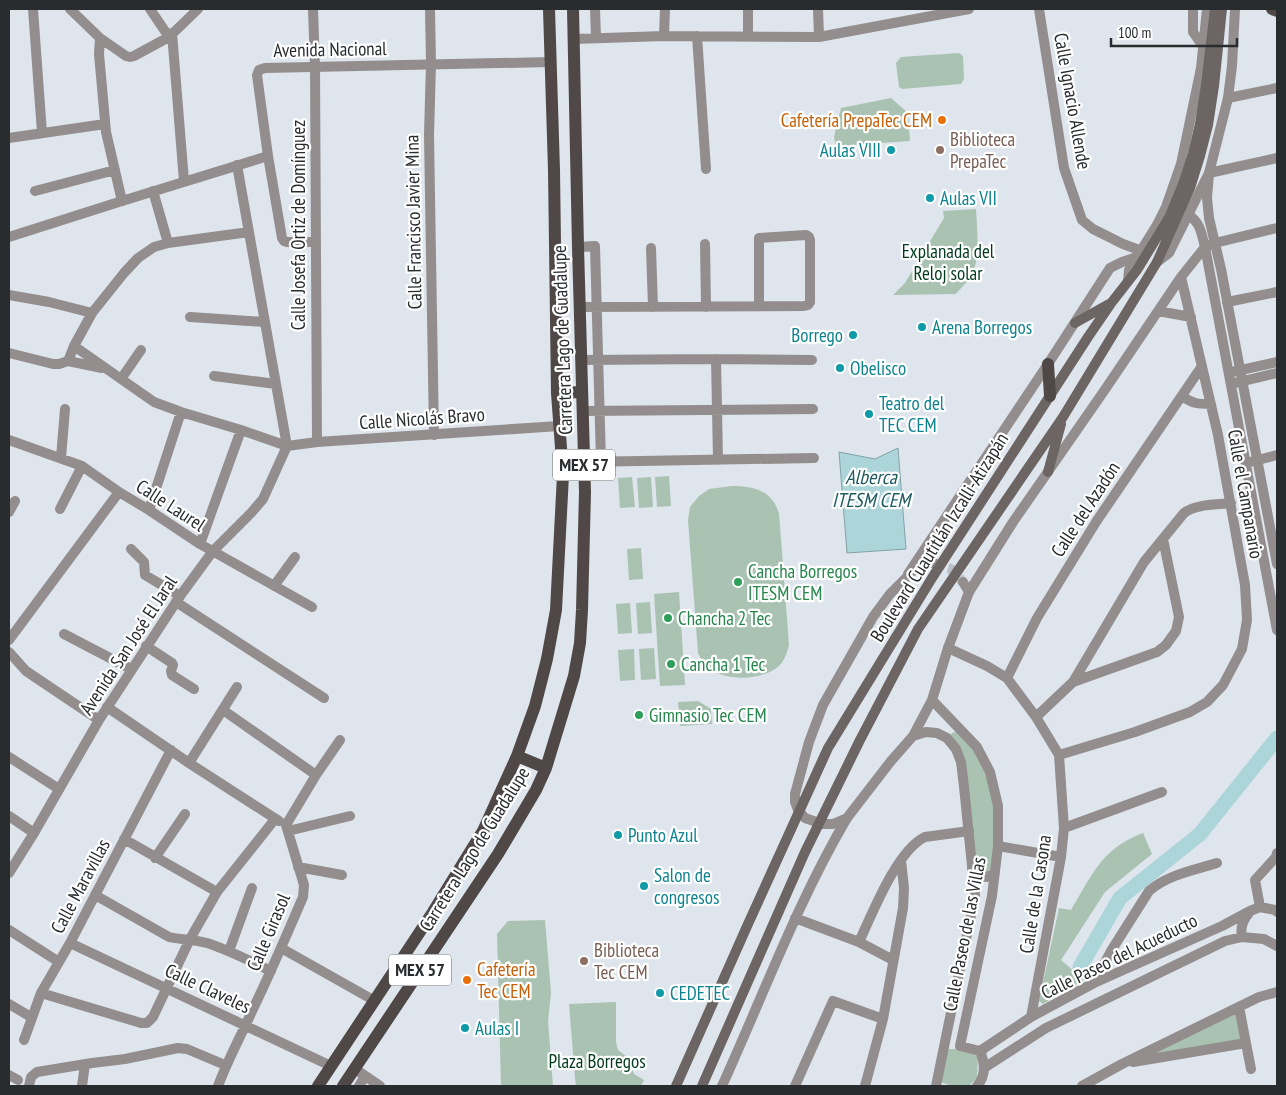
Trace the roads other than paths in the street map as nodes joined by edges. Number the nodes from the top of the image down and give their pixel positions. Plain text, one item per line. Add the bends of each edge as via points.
1 (33, 9) edge
2 (70, 9) edge
3 (150, 9) edge
4 (198, 9) edge
5 (313, 9) edge
6 (430, 9) edge
7 (548, 9) edge
8 (574, 9) edge
9 (595, 9) edge
10 (665, 9) edge
11 (748, 9) edge
12 (818, 9) edge
13 (969, 9) edge
14 (1039, 9) edge
15 (1193, 9) edge
16 (1207, 9) edge
17 (1214, 9) edge
18 (1222, 9) edge
19 (1235, 9) edge
20 (1272, 9) edge
21 (1277, 11) edge
22 (931, 12) edge
23 (171, 35) junction
24 (664, 36) junction
25 (697, 36) junction
26 (748, 36) junction
27 (819, 37) junction
28 (100, 38) junction
29 (596, 38) junction
30 (574, 39) junction
31 (1204, 48) junction
32 (550, 62) junction
33 (431, 64) junction
34 (315, 66) junction
35 (1277, 88) edge
36 (1228, 98) junction
37 (105, 124) junction
38 (42, 133) junction
39 (9, 138) edge
40 (268, 156) junction
41 (1277, 158) edge
42 (237, 165) junction
43 (706, 169) dead end
44 (115, 170) junction
45 (1209, 173) junction
46 (184, 181) junction
47 (35, 190) dead end
48 (153, 191) junction
49 (122, 201) junction
50 (1188, 214) junction
51 (1173, 217) junction
52 (1277, 228) edge
53 (249, 232) junction
54 (9, 237) edge
55 (316, 242) junction
56 (168, 243) junction
57 (705, 244) dead end
58 (1210, 245) junction
59 (578, 246) junction
60 (652, 248) dead end
61 (1140, 254) junction
62 (1157, 262) junction
63 (1181, 277) junction
64 (1128, 282) junction
65 (1277, 292) edge
66 (9, 295) edge
67 (1112, 302) junction
68 (1228, 302) junction
69 (759, 306) junction
70 (580, 307) junction
71 (597, 307) junction
72 (653, 307) junction
73 (706, 307) junction
74 (1158, 311) junction
75 (92, 313) junction
76 (1191, 317) junction
77 (190, 318) dead end
78 (265, 322) junction
79 (1075, 323) junction
80 (74, 346) junction
81 (142, 350) dead end
82 (9, 353) edge
83 (716, 359) junction
84 (581, 360) junction
85 (599, 360) junction
86 (812, 360) dead end
87 (68, 361) junction
88 (1277, 362) edge
89 (1048, 364) junction
90 (1202, 366) junction
91 (106, 369) junction
92 (1240, 370) junction
93 (1229, 372) junction
94 (1277, 373) edge
95 (214, 376) dead end
96 (121, 379) junction
97 (1236, 383) junction
98 (276, 384) junction
99 (557, 392) junction
100 (582, 392) junction
101 (1050, 396) junction
102 (1182, 396) junction
103 (1211, 404) junction
104 (65, 409) dead end
105 (813, 409) dead end
106 (717, 410) junction
107 (582, 411) junction
108 (600, 411) junction
109 (181, 412) junction
110 (1063, 417) junction
111 (559, 426) junction
112 (240, 430) junction
113 (434, 435) junction
114 (9, 440) edge
115 (317, 442) junction
116 (286, 446) junction
117 (1277, 455) edge
118 (61, 458) junction
119 (814, 458) dead end
120 (718, 460) junction
121 (1257, 460) junction
122 (584, 462) junction
123 (602, 462) junction
124 (1246, 463) junction
125 (82, 466) junction
126 (1048, 472) junction
127 (119, 492) junction
128 (15, 501) dead end
129 (1231, 503) junction
130 (60, 509) dead end
131 (149, 510) junction
132 (9, 512) edge
133 (1275, 536) edge
134 (1163, 538) junction
135 (200, 544) junction
136 (131, 549) dead end
137 (213, 551) junction
138 (295, 557) dead end
139 (934, 563) dead end
140 (1277, 564) edge
141 (904, 581) junction
142 (963, 582) tunnel mouth
143 (274, 586) junction
144 (969, 592) junction
145 (178, 599) junction
146 (1274, 603) edge
147 (312, 607) dead end
148 (1277, 630) edge
149 (64, 634) dead end
150 (9, 640) edge
151 (146, 646) junction
152 (948, 648) junction
153 (9, 652) edge
154 (878, 667) junction
155 (131, 669) junction
156 (1007, 678) junction
157 (892, 679) junction
158 (1073, 682) junction
159 (237, 687) dead end
160 (194, 689) dead end
161 (324, 698) dead end
162 (932, 700) junction
163 (107, 707) junction
164 (223, 710) junction
165 (1036, 716) junction
166 (98, 720) junction
167 (958, 727) junction
168 (913, 736) junction
169 (947, 738) junction
170 (340, 740) dead end
171 (171, 750) junction
172 (1059, 755) junction
173 (517, 756) junction
174 (9, 757) edge
175 (189, 763) junction
176 (546, 768) junction
177 (316, 775) junction
178 (59, 789) junction
179 (1162, 792) dead end
180 (184, 814) dead end
181 (9, 816) edge
182 (350, 816) dead end
183 (847, 818) junction
184 (275, 819) junction
185 (287, 828) junction
186 (1064, 828) junction
187 (969, 831) junction
188 (34, 833) junction
189 (124, 839) junction
190 (998, 846) junction
191 (1277, 854) edge
192 (1062, 857) junction
193 (155, 858) junction
194 (900, 860) junction
195 (1217, 863) dead end
196 (298, 867) junction
197 (972, 868) junction
198 (9, 873) edge
199 (995, 873) junction
200 (342, 875) dead end
201 (252, 888) dead end
202 (217, 892) junction
203 (95, 895) junction
204 (1255, 909) junction
205 (1277, 912) edge
206 (795, 918) junction
207 (9, 930) edge
208 (1242, 937) junction
209 (190, 939) junction
210 (859, 942) junction
211 (70, 943) junction
212 (1277, 946) edge
213 (281, 948) junction
214 (229, 951) junction
215 (893, 960) junction
216 (59, 962) junction
217 (271, 971) junction
218 (1094, 984) junction
219 (167, 988) junction
220 (1277, 992) edge
221 (41, 993) junction
222 (374, 1001) junction
223 (9, 1004) edge
224 (1239, 1006) junction
225 (31, 1017) junction
226 (1031, 1018) junction
227 (883, 1019) junction
228 (246, 1025) junction
229 (24, 1040) dead end
230 (944, 1042) junction
231 (1246, 1043) junction
232 (960, 1046) junction
233 (980, 1051) junction
234 (85, 1064) junction
235 (1122, 1064) junction
236 (226, 1065) junction
237 (330, 1066) junction
238 (984, 1068) junction
239 (1251, 1069) dead end
240 (360, 1073) junction
241 (30, 1082) edge
242 (82, 1086) edge
243 (218, 1086) edge
244 (318, 1086) edge
245 (343, 1086) edge
246 (359, 1086) edge
247 (379, 1086) edge
248 (676, 1086) edge
249 (702, 1086) edge
250 (722, 1086) edge
251 (794, 1086) edge
252 (865, 1086) edge
253 (936, 1086) edge
254 (979, 1086) edge
255 (1082, 1086) edge

1 - 38 street
2 - 28 street
3 - 23 street
4 - 23 street
5 - 34 street, Calle Josefa Ortiz de Domínguez
6 - 33 street, Calle Francisco Javier Mina
7 - 32 main road, Carretera Lago de Guadalupe / MEX 57
8 - 30 main road, Carretera Lago de Guadalupe / MEX 57
9 - 29 street
10 - 24 street
11 - 26 street
12 - 27 street
13 - 22 street
14 - 61 street, Calle Ignacio Allende via 1064,168 1082,220
15 - 31 street via 1193,32
16 - 31 street
17 - 51 main road, Boulevard Cuautitlán Izcalli-Atizapán via 1200,124
18 - 51 main road, Boulevard Cuautitlán Izcalli-Atizapán via 1208,125 1193,180
19 - 36 street
20 - 21 main road
22 - 27 street
23 - 28 street via 130,57
23 - 46 street
24 - 25 street
24 - 29 street
25 - 26 street
25 - 43 street
26 - 27 street
28 - 37 street
29 - 30 street
30 - 59 main road, Carretera Lago de Guadalupe / MEX 57
31 - 61 street via 1181,164 1166,207
32 - 33 street, Avenida Nacional
32 - 99 main road, Carretera Lago de Guadalupe / MEX 57
33 - 34 street, Avenida Nacional
33 - 113 street, Calle Francisco Javier Mina via 429,135
34 - 40 street, Avenida Nacional via 259,70 257,75
34 - 55 street, Calle Josefa Ortiz de Domínguez
35 - 36 street
36 - 45 street
37 - 38 street
37 - 44 street
38 - 39 street
40 - 42 street
40 - 55 street via 282,238 287,242
41 - 45 street
42 - 46 street
42 - 53 street
44 - 47 street
44 - 49 street
45 - 50 street
45 - 58 street
46 - 48 street
48 - 49 street
48 - 56 street
49 - 54 street
50 - 58 street via 1199,224
50 - 62 street via 1169,253
51 - 62 main road, Boulevard Cuautitlán Izcalli-Atizapán
51 - 64 main road, Boulevard Cuautitlán Izcalli-Atizapán
52 - 58 street
53 - 56 street
53 - 78 street
55 - 115 street, Calle Josefa Ortiz de Domínguez
56 - 75 street via 154,247 138,258
57 - 73 street
58 - 63 street
58 - 68 street via 1221,269
58 - 93 street
59 - 70 main road, Carretera Lago de Guadalupe / MEX 57
59 - 71 street via 596,246
60 - 72 street
61 - 64 street via 1130,270
61 - 79 street via 1110,268
62 - 110 main road, Boulevard Cuautitlán Izcalli-Atizapán
63 - 74 street
63 - 76 street, Calle el Campanario
64 - 67 main road, Boulevard Cuautitlán Izcalli-Atizapán
65 - 68 street
66 - 75 street
67 - 79 main road
67 - 101 main road, Boulevard Cuautitlán Izcalli-Atizapán
68 - 92 street
69 - 69 street via 759,238 809,237 808,306
69 - 73 street
70 - 71 street
70 - 84 main road, Carretera Lago de Guadalupe / MEX 57
71 - 72 street
71 - 85 street
72 - 73 street
74 - 76 street
74 - 126 street
75 - 80 street
76 - 90 street, Calle el Campanario
77 - 78 street
78 - 98 street
79 - 89 street
80 - 87 street
80 - 91 street
81 - 96 street
82 - 87 street via 54,364
83 - 85 street
83 - 86 street
83 - 106 street
84 - 85 street
84 - 100 main road, Carretera Lago de Guadalupe / MEX 57
85 - 108 street
87 - 91 street
88 - 92 street
89 - 101 main road
89 - 141 street
90 - 102 street, Calle del Azadón
90 - 103 street, Calle el Campanario
91 - 96 street
92 - 93 street
92 - 97 street
93 - 97 street
94 - 97 street
95 - 98 street
96 - 109 street via 154,402
97 - 121 street
97 - 124 street
98 - 116 street
99 - 100 main road
99 - 111 main road, Carretera Lago de Guadalupe / MEX 57
100 - 107 main road, Carretera Lago de Guadalupe / MEX 57
101 - 154 main road, Boulevard Cuautitlán Izcalli-Atizapán
102 - 103 street via 1191,402
102 - 156 street, Calle del Azadón via 1086,538 1037,618
103 - 129 street, Calle el Campanario
104 - 118 street
105 - 106 street
106 - 108 street
106 - 120 street
107 - 108 street
107 - 122 main road, Carretera Lago de Guadalupe / MEX 57
108 - 123 street
109 - 112 street
109 - 131 street
110 - 126 main road
110 - 157 main road, Boulevard Cuautitlán Izcalli-Atizapán via 918,629
111 - 113 street, Calle Nicolás Bravo
111 - 173 main road, Carretera Lago de Guadalupe / MEX 57 via 563,475 556,610 535,706
112 - 116 street
112 - 135 street
113 - 115 street, Calle Nicolás Bravo
114 - 118 street, Calle Laurel
115 - 116 street, Calle Nicolás Bravo
116 - 137 street, Avenida San José El Jaral via 263,499
117 - 121 street
118 - 125 street, Calle Laurel
119 - 120 street
120 - 123 street
121 - 124 street
121 - 133 street
122 - 123 street
122 - 176 main road, Carretera Lago de Guadalupe / MEX 57 via 580,643 574,676
124 - 146 street
125 - 127 street, Calle Laurel
125 - 130 street
126 - 144 street
127 - 131 street, Calle Laurel
127 - 150 street
128 - 132 street
129 - 134 street via 1189,509
129 - 172 street, Calle el Campanario via 1245,585 1247,620 1242,649 1224,685 1208,702 1190,712
131 - 135 street, Calle Laurel
133 - 140 street
134 - 158 street via 1144,562
134 - 158 street via 1179,617 1176,631 1157,652
135 - 137 street, Calle Laurel
136 - 145 street via 144,562 145,575
137 - 143 street, Calle Laurel
137 - 145 street, Avenida San José El Jaral
138 - 143 street
139 - 141 street via 926,562
141 - 183 street via 873,617 823,705 795,794 798,810 806,818 822,824 833,824
142 - 144 street
143 - 147 street, Calle Laurel
144 - 152 street
145 - 151 street, Avenida San José El Jaral
145 - 161 street
146 - 148 street
149 - 155 street
151 - 155 street, Avenida San José El Jaral
151 - 160 street via 172,663 172,675
152 - 156 street, Calle de la Casona
152 - 162 street
153 - 166 street via 26,670
154 - 157 main road via 876,674 880,680
154 - 248 main road, Boulevard Cuautitlán Izcalli-Atizapán via 828,748
155 - 163 street, Avenida San José El Jaral
156 - 165 street, Calle de la Casona
157 - 249 main road, Boulevard Cuautitlán Izcalli-Atizapán via 805,852
158 - 165 street
159 - 164 street
162 - 167 street, Calle Paseo de las Villas
162 - 168 street
163 - 166 street, Avenida San José El Jaral
163 - 171 street
164 - 175 street
164 - 177 street
165 - 172 street, Calle de la Casona
166 - 178 street, Avenida San José El Jaral
167 - 169 street via 950,731
167 - 190 street, Calle Paseo de las Villas via 977,747 990,772 998,806
168 - 169 street via 926,732
168 - 183 street
169 - 187 street, Calle Paseo de las Villas via 961,762
170 - 177 street
171 - 175 street
171 - 189 street, Calle Maravillas
172 - 186 street, Calle de la Casona
173 - 176 main road
173 - 222 main road, Carretera Lago de Guadalupe / MEX 57 via 484,831
174 - 178 street
175 - 184 street
176 - 240 main road, Carretera Lago de Guadalupe / MEX 57 via 498,854 388,1017
177 - 185 street
178 - 188 street, Avenida San José El Jaral
179 - 186 street
180 - 193 street
181 - 188 street
182 - 185 street
183 - 206 street
184 - 185 street
184 - 202 street
185 - 196 street, Calle Girasol
186 - 192 street, Calle de la Casona
187 - 194 street via 925,836
187 - 197 street, Calle Paseo de las Villas
188 - 198 street, Avenida San José El Jaral
189 - 193 street
189 - 203 street, Calle Maravillas
190 - 192 street
190 - 199 street, Calle Paseo de las Villas
191 - 204 street via 1255,880
192 - 226 street, Calle de la Casona
193 - 202 street
194 - 210 street
194 - 215 street via 904,898
195 - 218 street via 1165,879 1149,891
196 - 200 street
196 - 213 street, Calle Girasol via 304,897
197 - 199 street via 982,876 989,877
197 - 230 street, Calle Paseo de las Villas via 975,894
199 - 232 street, Calle Paseo de las Villas
201 - 214 street
202 - 209 street
203 - 209 street via 169,937
203 - 211 street, Calle Maravillas
204 - 205 street
204 - 208 street via 1245,917
204 - 218 street, Calle Paseo del Acueducto
206 - 210 street
206 - 250 street
207 - 216 street
208 - 212 street, Calle Paseo del Acueducto via 1264,939
208 - 238 street, Calle Paseo del Acueducto via 1225,941 1046,1028
209 - 214 street
209 - 219 street
210 - 215 street
211 - 216 street, Calle Maravillas
211 - 219 street, Calle Claveles
213 - 217 street, Calle Girasol
213 - 222 street
214 - 217 street
215 - 227 street
216 - 221 street, Calle Maravillas
217 - 228 street, Calle Girasol
218 - 226 street, Calle Paseo del Acueducto
219 - 221 street via 153,1017 141,1024
219 - 228 street, Calle Claveles
220 - 224 street
221 - 225 street, Calle Maravillas
222 - 237 main road, Carretera Lago de Guadalupe / MEX 57
223 - 225 street
224 - 231 street
224 - 235 street
225 - 229 street, Calle Maravillas
226 - 233 street, Calle Paseo del Acueducto
227 - 251 street via 833,1001
227 - 252 street
228 - 236 street, Calle Girasol
228 - 237 street, Calle Claveles
230 - 232 street
230 - 253 street, Calle Paseo de las Villas
231 - 235 street
231 - 239 street
232 - 233 street
233 - 238 street
234 - 236 street via 187,1048
234 - 241 street via 37,1072
234 - 242 street
235 - 255 street
236 - 243 street, Calle Girasol
237 - 244 main road, Carretera Lago de Guadalupe / MEX 57
238 - 254 street
240 - 245 main road, Carretera Lago de Guadalupe / MEX 57
240 - 246 street
240 - 247 street

